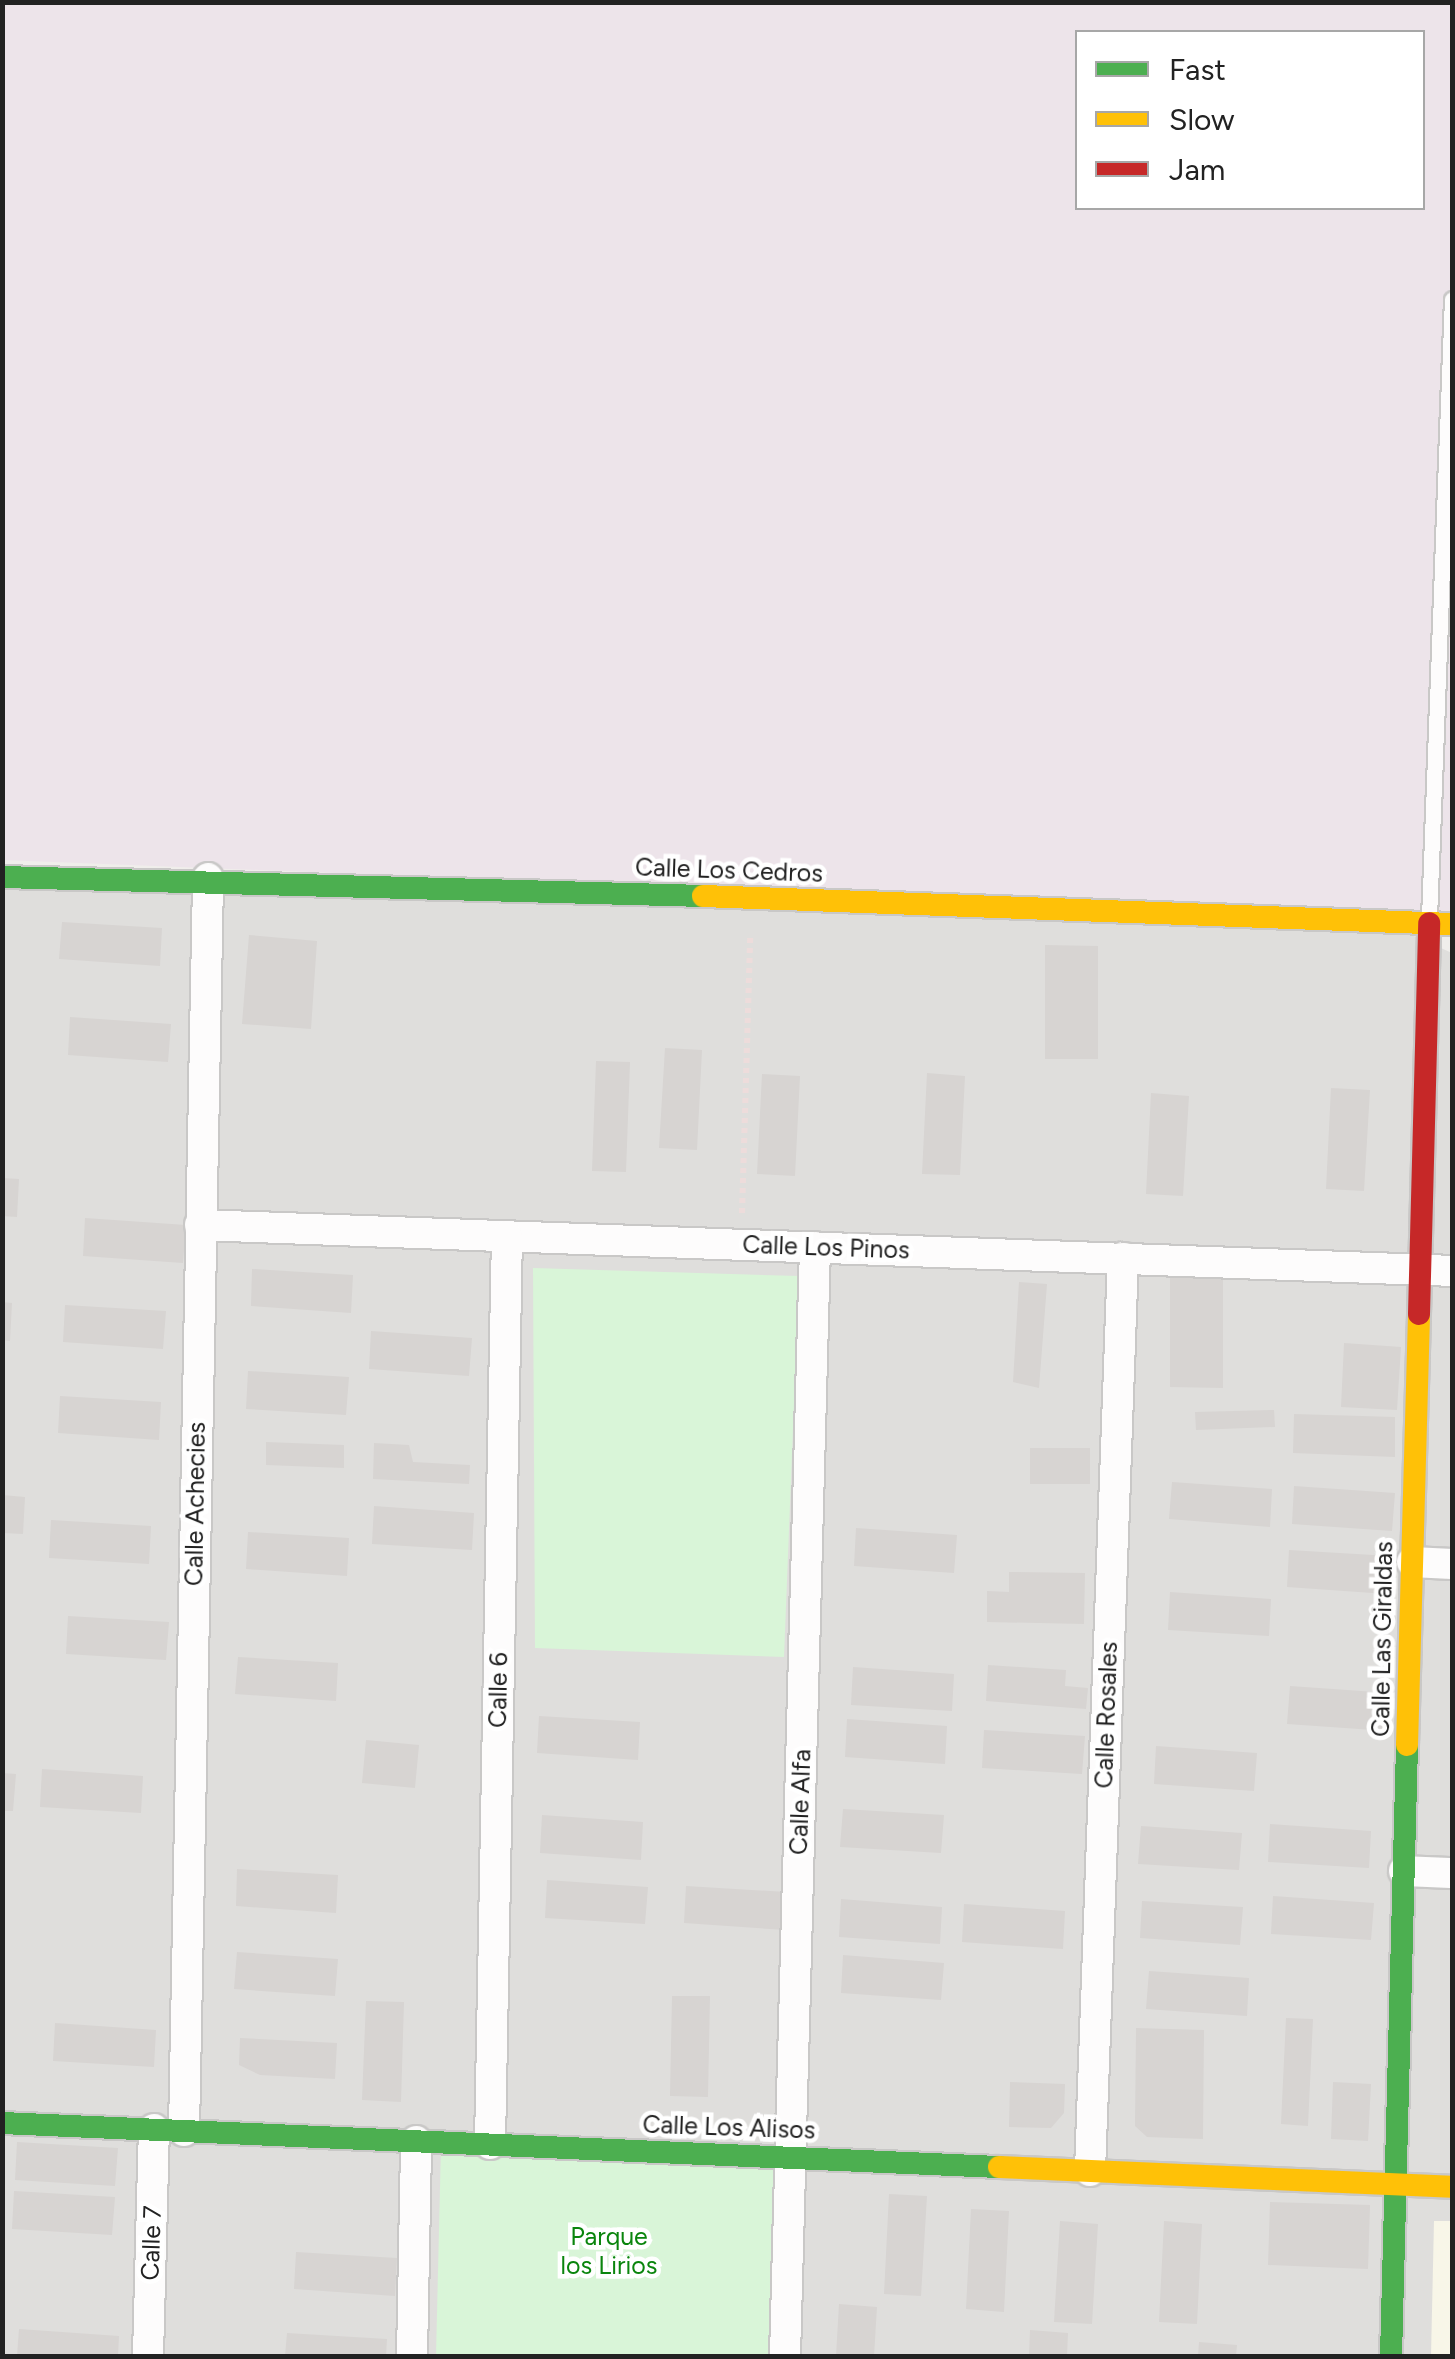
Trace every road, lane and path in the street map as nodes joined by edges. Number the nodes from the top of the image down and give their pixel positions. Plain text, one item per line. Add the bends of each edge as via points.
1 (1452, 299) edge
2 (2, 877) edge
3 (208, 878) junction
4 (752, 898) junction
5 (1441, 923) edge
6 (200, 1225) junction
7 (506, 1236) junction
8 (740, 1244) junction
9 (815, 1247) junction
10 (1123, 1258) junction
11 (1420, 1269) junction
12 (1452, 1270) edge
13 (1412, 1562) junction
14 (1452, 1564) edge
15 (1404, 1871) junction
16 (1452, 1873) edge
17 (2, 2122) edge
18 (169, 2130) junction
19 (416, 2141) junction
20 (490, 2144) junction
21 (790, 2158) junction
22 (1090, 2171) junction
23 (1396, 2184) junction
24 (1452, 2187) edge
25 (148, 2356) edge
26 (412, 2356) edge
27 (785, 2356) edge
28 (1391, 2356) edge

1 - 5 lane
2 - 3 street, Calle Los Cedros
3 - 4 street, Calle Los Cedros
3 - 6 street, Calle Achecies
4 - 5 street, Calle Los Cedros
4 - 8 path
5 - 11 street, Calle Las Giraldas
6 - 7 street, Calle Los Pinos
6 - 18 street, Calle Achecies
7 - 8 street, Calle Los Pinos
7 - 20 street, Calle 6
8 - 9 street, Calle Los Pinos
9 - 10 street, Calle Los Pinos
9 - 21 street, Calle Alfa
10 - 11 street, Calle Los Pinos
10 - 22 street, Calle Rosales
11 - 12 street, Calle Los Pinos
11 - 13 street, Calle Las Giraldas
13 - 14 street
13 - 15 street, Calle Las Giraldas
15 - 16 street
15 - 23 street, Calle Las Giraldas
17 - 18 street, Calle Los Alisos
18 - 19 street, Calle Los Alisos
18 - 25 street, Calle 7
19 - 20 street, Calle Los Alisos
19 - 26 street
20 - 21 street, Calle Los Alisos
21 - 22 street, Calle Los Alisos
21 - 27 street, Calle Alfa
22 - 23 street, Calle Los Alisos
23 - 24 street, Calle Los Alisos
23 - 28 street, Calle Las Giraldas

